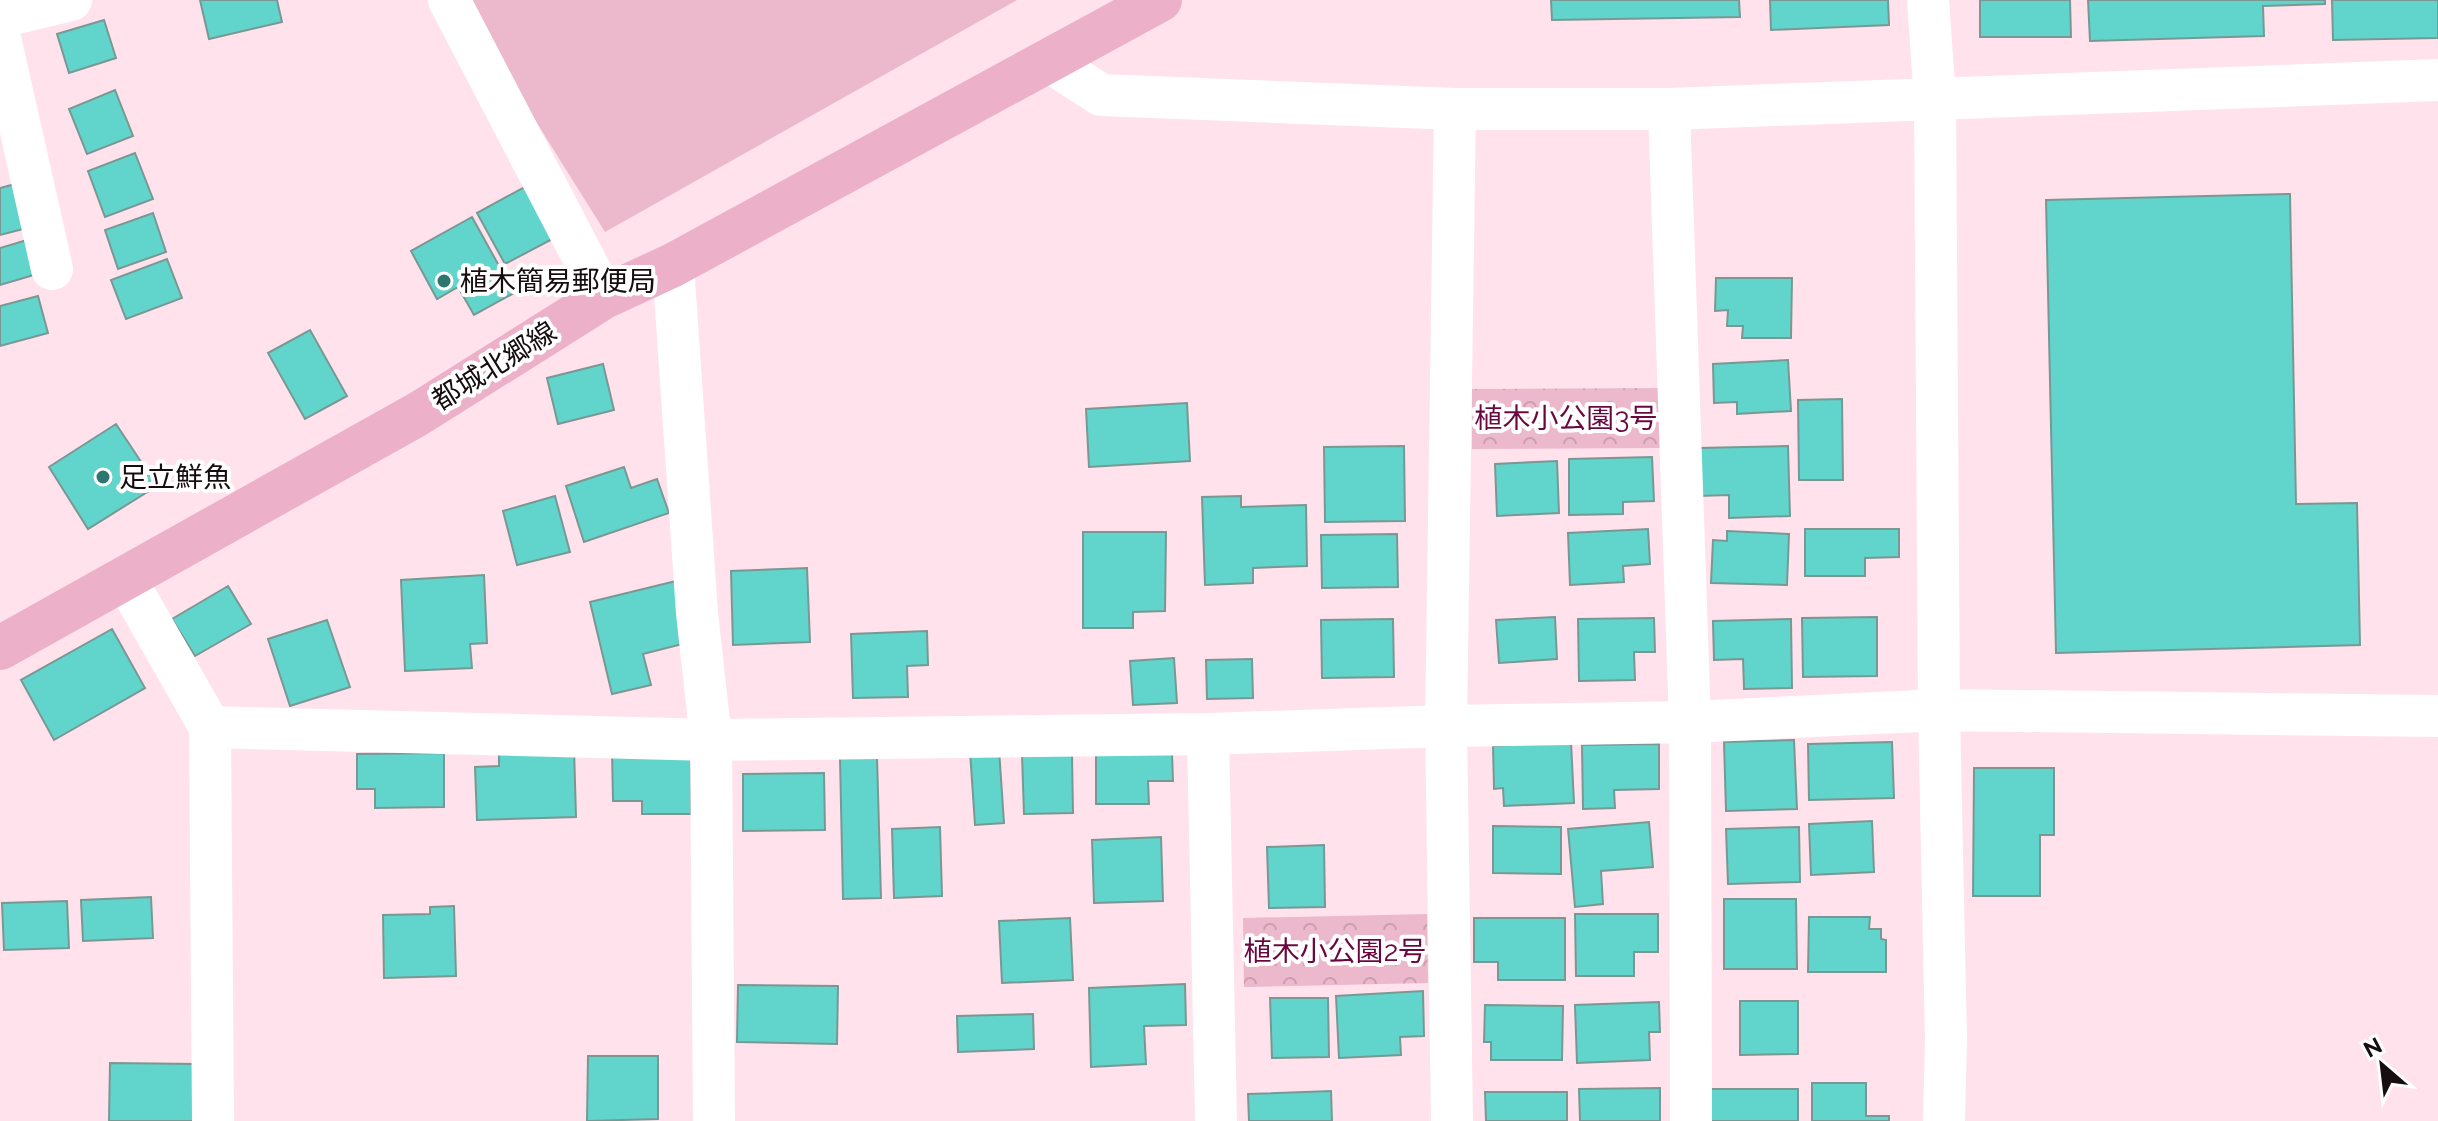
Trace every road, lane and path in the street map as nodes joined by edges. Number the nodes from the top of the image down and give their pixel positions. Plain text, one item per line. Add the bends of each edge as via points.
1 (71, 0) edge
2 (449, 0) edge
3 (1160, 0) edge
4 (1928, 0) edge
5 (9, 17) edge
6 (1050, 62) junction
7 (2438, 80) edge
8 (1935, 100) junction
9 (1455, 109) junction
10 (1669, 109) junction
11 (673, 265) junction
12 (52, 269) dead end
13 (604, 297) junction
14 (125, 578) junction
15 (0, 648) edge
16 (1939, 710) junction
17 (2438, 716) edge
18 (1690, 722) junction
19 (1446, 726) junction
20 (210, 727) junction
21 (1208, 734) junction
22 (711, 740) junction
23 (213, 1121) edge
24 (714, 1121) edge
25 (1216, 1121) edge
26 (1452, 1121) edge
27 (1691, 1121) edge
28 (1944, 1121) edge

1 - 5 street
2 - 13 street
3 - 6 main road, 都城北郷線
4 - 8 street
5 - 12 street
6 - 9 street via 1101,95
6 - 11 main road, 都城北郷線
7 - 8 street
8 - 10 street
8 - 16 street
9 - 10 street
9 - 19 street
10 - 18 street
11 - 13 main road, 都城北郷線
11 - 22 street
13 - 14 main road, 都城北郷線 via 418,414
14 - 15 main road, 都城北郷線
14 - 20 street
16 - 17 street
16 - 18 street
16 - 28 street
18 - 19 street
18 - 27 street
19 - 21 street
19 - 26 street
20 - 22 street
20 - 23 street
21 - 22 street
21 - 25 street
22 - 24 street

